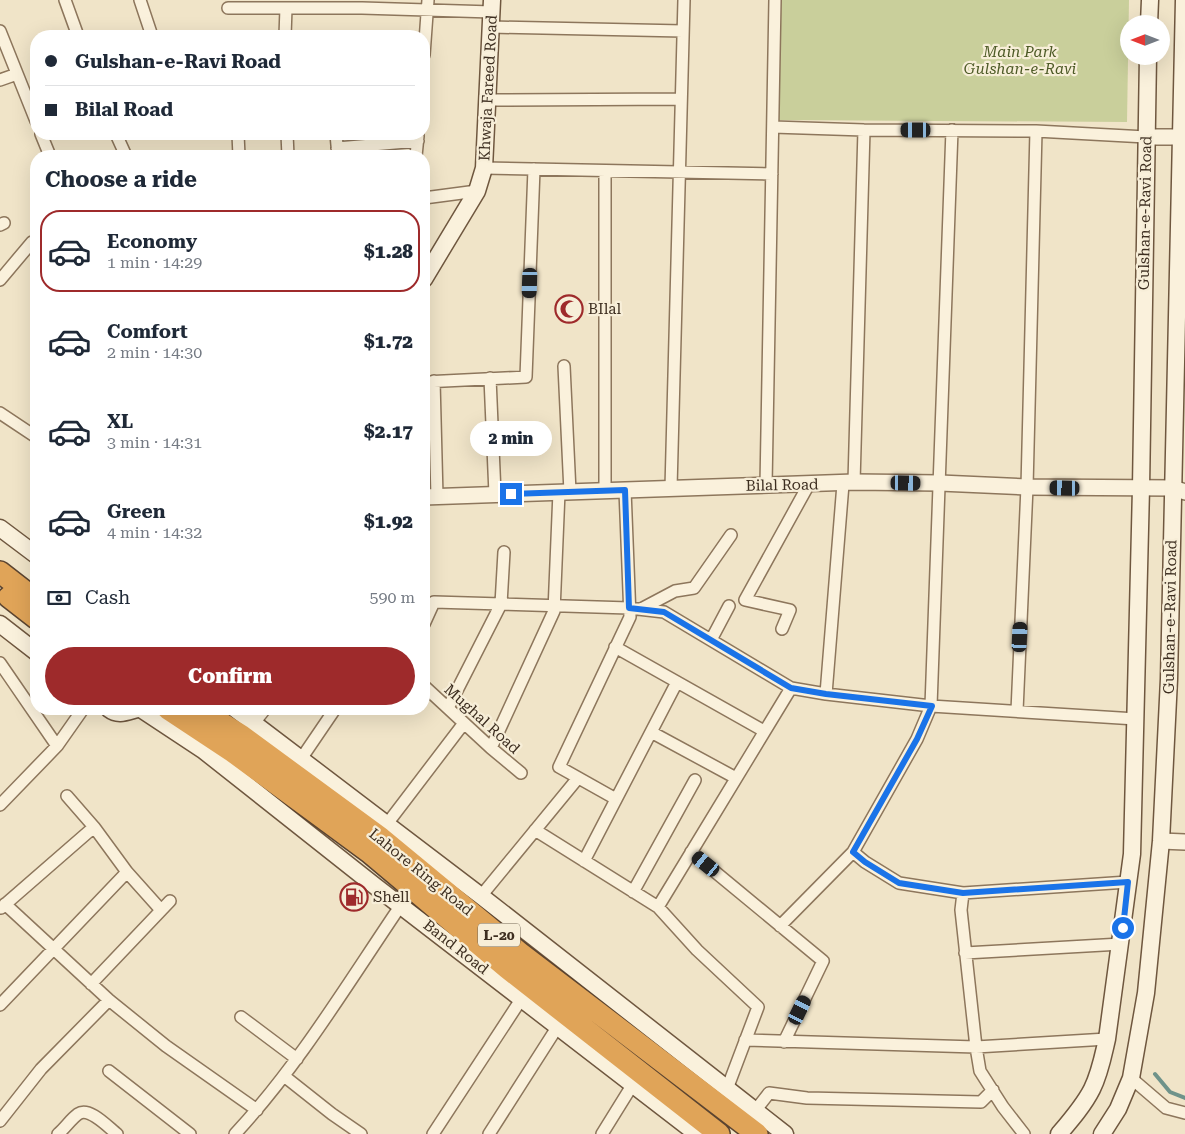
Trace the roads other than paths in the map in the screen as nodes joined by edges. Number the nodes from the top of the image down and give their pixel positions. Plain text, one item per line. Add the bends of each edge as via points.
1 (65, 0) edge
2 (140, 0) edge
3 (684, 0) edge
4 (775, 0) edge
5 (1150, 0) edge
6 (1184, 0) edge
7 (380, 4) edge
8 (427, 5) edge
9 (228, 8) dead end
10 (286, 8) junction
11 (492, 13) edge
12 (1149, 15) edge
13 (76, 30) edge
14 (150, 30) edge
15 (285, 30) edge
16 (426, 30) edge
17 (0, 31) edge
18 (683, 31) junction
19 (3, 48) edge
20 (1148, 65) edge
21 (18, 74) junction
22 (0, 80) edge
23 (681, 99) junction
24 (488, 100) junction
25 (30, 105) edge
26 (773, 127) junction
27 (864, 130) junction
28 (952, 130) junction
29 (1036, 131) junction
30 (1146, 137) junction
31 (1183, 137) edge
32 (402, 140) edge
33 (348, 150) edge
34 (484, 168) junction
35 (534, 169) junction
36 (605, 171) junction
37 (679, 172) junction
38 (772, 174) junction
39 (477, 191) junction
40 (430, 197) edge
41 (30, 244) edge
42 (430, 269) edge
43 (0, 280) edge
44 (564, 366) dead end
45 (490, 378) junction
46 (430, 382) edge
47 (0, 412) edge
48 (30, 432) edge
49 (430, 440) edge
50 (848, 483) junction
51 (940, 483) junction
52 (809, 484) junction
53 (766, 485) junction
54 (1027, 487) junction
55 (671, 488) junction
56 (1141, 488) junction
57 (605, 490) junction
58 (625, 490) junction
59 (1179, 490) edge
60 (564, 492) junction
61 (495, 494) junction
62 (431, 497) edge
63 (0, 528) edge
64 (731, 535) dead end
65 (30, 550) edge
66 (504, 552) dead end
67 (0, 572) edge
68 (0, 590) edge
69 (30, 595) edge
70 (501, 604) junction
71 (554, 605) junction
72 (729, 606) dead end
73 (635, 608) junction
74 (430, 611) edge
75 (30, 613) edge
76 (0, 624) edge
77 (782, 628) dead end
78 (711, 640) junction
79 (30, 647) edge
80 (615, 648) junction
81 (0, 663) edge
82 (677, 682) junction
83 (791, 688) junction
84 (430, 692) edge
85 (826, 694) junction
86 (932, 706) junction
87 (30, 707) edge
88 (448, 708) junction
89 (1017, 711) junction
90 (36, 715) edge
91 (79, 715) edge
92 (148, 715) edge
93 (184, 715) edge
94 (208, 715) edge
95 (237, 715) edge
96 (260, 715) edge
97 (331, 715) edge
98 (1136, 719) junction
99 (464, 724) junction
100 (764, 731) junction
101 (651, 732) junction
102 (243, 737) junction
103 (57, 746) junction
104 (491, 748) junction
105 (301, 759) junction
106 (521, 773) dead end
107 (578, 778) junction
108 (736, 778) junction
109 (695, 780) dead end
110 (67, 796) dead end
111 (616, 799) junction
112 (0, 805) edge
113 (387, 824) junction
114 (94, 827) junction
115 (535, 830) junction
116 (1185, 842) edge
117 (1161, 849) junction
118 (691, 852) junction
119 (853, 852) junction
120 (1132, 854) junction
121 (584, 861) junction
122 (127, 872) junction
123 (1128, 882) junction
124 (633, 892) junction
125 (963, 893) junction
126 (481, 896) junction
127 (170, 900) dead end
128 (401, 905) junction
129 (3, 906) edge
130 (658, 907) junction
131 (161, 910) junction
132 (780, 926) junction
133 (1121, 944) junction
134 (53, 950) junction
135 (965, 953) junction
136 (91, 984) junction
137 (522, 998) junction
138 (110, 1000) junction
139 (0, 1005) edge
140 (241, 1017) dead end
141 (558, 1026) junction
142 (1107, 1039) junction
143 (745, 1040) junction
144 (784, 1042) junction
145 (976, 1047) junction
146 (297, 1059) junction
147 (109, 1071) dead end
148 (284, 1076) junction
149 (1131, 1078) junction
150 (633, 1084) junction
151 (727, 1089) junction
152 (993, 1090) junction
153 (257, 1110) junction
154 (755, 1111) junction
155 (1185, 1113) edge
156 (0, 1121) edge
157 (58, 1134) edge
158 (117, 1134) edge
159 (190, 1134) edge
160 (235, 1134) edge
161 (362, 1134) edge
162 (433, 1134) edge
163 (489, 1134) edge
164 (602, 1134) edge
165 (697, 1134) edge
166 (719, 1134) edge
167 (757, 1134) edge
168 (785, 1134) edge
169 (1024, 1134) edge
170 (1059, 1134) edge
171 (1102, 1134) edge

1 - 13 street
2 - 14 street
3 - 18 street
4 - 26 street
5 - 12 main road
6 - 31 main road, Gulshan-e-Ravi Road
7 - 8 street
7 - 10 street
8 - 11 street
8 - 16 street
9 - 10 street
10 - 15 street
11 - 18 street
11 - 24 main road, Khwaja Fareed Road
17 - 19 street
18 - 23 street
19 - 21 street
20 - 30 main road, Gulshan-e-Ravi Road
21 - 22 street
21 - 25 street
23 - 24 street
23 - 37 street
24 - 34 main road, Khwaja Fareed Road
26 - 27 street
26 - 38 street
27 - 28 street
27 - 50 street
28 - 29 street
28 - 51 street
29 - 30 street
29 - 54 street
30 - 31 street
30 - 56 main road, Gulshan-e-Ravi Road
31 - 59 main road, Gulshan-e-Ravi Road
32 - 33 street
34 - 35 street
34 - 39 main road, Khwaja Fareed Road
35 - 36 street
35 - 45 street via 526,377
36 - 37 street
36 - 57 street
37 - 38 street
37 - 55 street
38 - 53 street
39 - 40 street
39 - 42 main road, Khwaja Fareed Road
41 - 43 street
44 - 60 street
45 - 46 street
45 - 61 street
47 - 48 street
49 - 62 street
50 - 51 street, Bilal Road
50 - 52 street, Bilal Road
50 - 85 street
51 - 54 street, Bilal Road
51 - 86 street
52 - 53 street, Bilal Road
52 - 77 street via 745,600 790,610
53 - 55 street, Bilal Road
54 - 56 street, Bilal Road
54 - 89 street
55 - 58 street, Bilal Road
56 - 59 street, Bilal Road
56 - 98 main road, Gulshan-e-Ravi Road
57 - 58 street, Bilal Road
57 - 60 street, Bilal Road
58 - 73 street
59 - 117 main road, Gulshan-e-Ravi Road
60 - 61 street, Bilal Road
60 - 71 street
61 - 62 street, Bilal Road
63 - 65 main road
64 - 73 street via 694,588 674,591
66 - 70 street
67 - 69 highway
68 - 75 highway
70 - 71 street
70 - 74 street via 434,602
70 - 88 street
71 - 73 street
71 - 104 street
72 - 78 street
73 - 78 street via 664,612
73 - 80 street
76 - 79 main road
78 - 83 street
80 - 82 street
80 - 107 street via 559,767
81 - 87 street
82 - 100 street
82 - 101 street
83 - 85 street
83 - 100 street
84 - 88 street, Mughal Road
85 - 86 street
86 - 89 street
86 - 119 street via 917,739
88 - 99 street, Mughal Road
89 - 98 street
90 - 103 street
91 - 103 street
92 - 128 main road, Band Road via 203,750
93 - 102 highway, Lahore Ring Road / L-20
94 - 102 highway, Lahore Ring Road / L-20
95 - 102 main road
96 - 102 street
97 - 105 street
98 - 120 main road, Gulshan-e-Ravi Road
99 - 104 street, Mughal Road
99 - 113 street
100 - 108 street
101 - 108 street
101 - 111 street
102 - 105 main road
102 - 166 highway, Lahore Ring Road / L-20 via 369,852 507,968
102 - 167 highway, Lahore Ring Road / L-20 via 380,838 520,953
103 - 112 street
104 - 106 street, Mughal Road
105 - 113 main road
107 - 111 street
107 - 115 street
108 - 118 street
109 - 124 street
110 - 114 street
111 - 121 street
113 - 126 main road
114 - 122 street
114 - 129 street
115 - 121 street
115 - 126 street
116 - 117 street
117 - 120 main road
117 - 149 main road, Gulshan-e-Ravi Road via 1146,994
118 - 130 street
118 - 132 street
119 - 125 street via 899,883
119 - 132 street
120 - 123 main road, Gulshan-e-Ravi Road
121 - 124 street
122 - 131 street
122 - 134 street
123 - 125 street
123 - 133 main road, Gulshan-e-Ravi Road
124 - 130 street
125 - 135 street via 961,910
126 - 151 main road
127 - 131 street
128 - 137 main road, Band Road
128 - 146 street
129 - 134 street
130 - 143 street via 697,950 758,1007
131 - 136 street
132 - 144 street via 823,962
133 - 135 street
133 - 142 main road, Gulshan-e-Ravi Road
134 - 136 street
134 - 139 street
135 - 145 street
136 - 138 street
137 - 141 main road, Band Road
137 - 162 street
138 - 153 street via 166,1046
138 - 156 street via 41,1069
140 - 146 street
141 - 150 main road, Band Road
141 - 163 street
142 - 145 street
142 - 170 main road, Gulshan-e-Ravi Road via 1092,1089
143 - 144 street
143 - 151 street
144 - 145 street
145 - 152 street via 980,1071
146 - 148 street
147 - 159 street
148 - 153 street
148 - 161 street
149 - 155 street via 1166,1108
149 - 171 main road, Gulshan-e-Ravi Road via 1118,1109
150 - 164 street
150 - 165 main road, Band Road
151 - 154 main road
152 - 154 street via 981,1102 807,1098 768,1093
152 - 169 street
153 - 160 street
154 - 168 main road
157 - 158 street via 84,1111 90,1112

